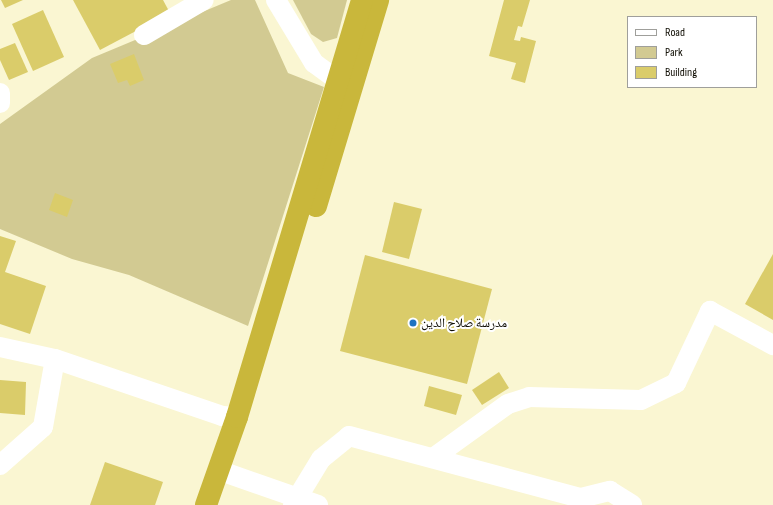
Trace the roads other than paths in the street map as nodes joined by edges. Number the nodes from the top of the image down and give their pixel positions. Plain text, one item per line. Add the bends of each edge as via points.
1 (204, 0) edge
2 (276, 0) edge
3 (362, 0) edge
4 (378, 0) edge
5 (144, 35) dead end
6 (344, 85) junction
7 (0, 93) edge
8 (0, 103) edge
9 (773, 345) edge
10 (0, 346) edge
11 (55, 359) junction
12 (237, 417) junction
13 (432, 458) junction
14 (0, 465) edge
15 (225, 472) junction
16 (545, 497) edge
17 (295, 500) edge
18 (206, 505) edge
19 (222, 505) edge
20 (318, 505) edge
21 (632, 505) edge

1 - 5 street
2 - 6 street via 308,55 320,69
3 - 6 highway
4 - 6 highway
6 - 12 highway
6 - 15 highway
7 - 8 street
9 - 13 street via 710,311 676,383 641,400 529,397 522,399 508,404
10 - 11 street
11 - 12 street via 222,416
11 - 14 street via 43,427
12 - 15 highway
13 - 16 street
13 - 17 street via 349,436 321,459
15 - 17 street
15 - 18 highway
15 - 19 highway
16 - 21 street via 581,498 610,491
17 - 20 street

